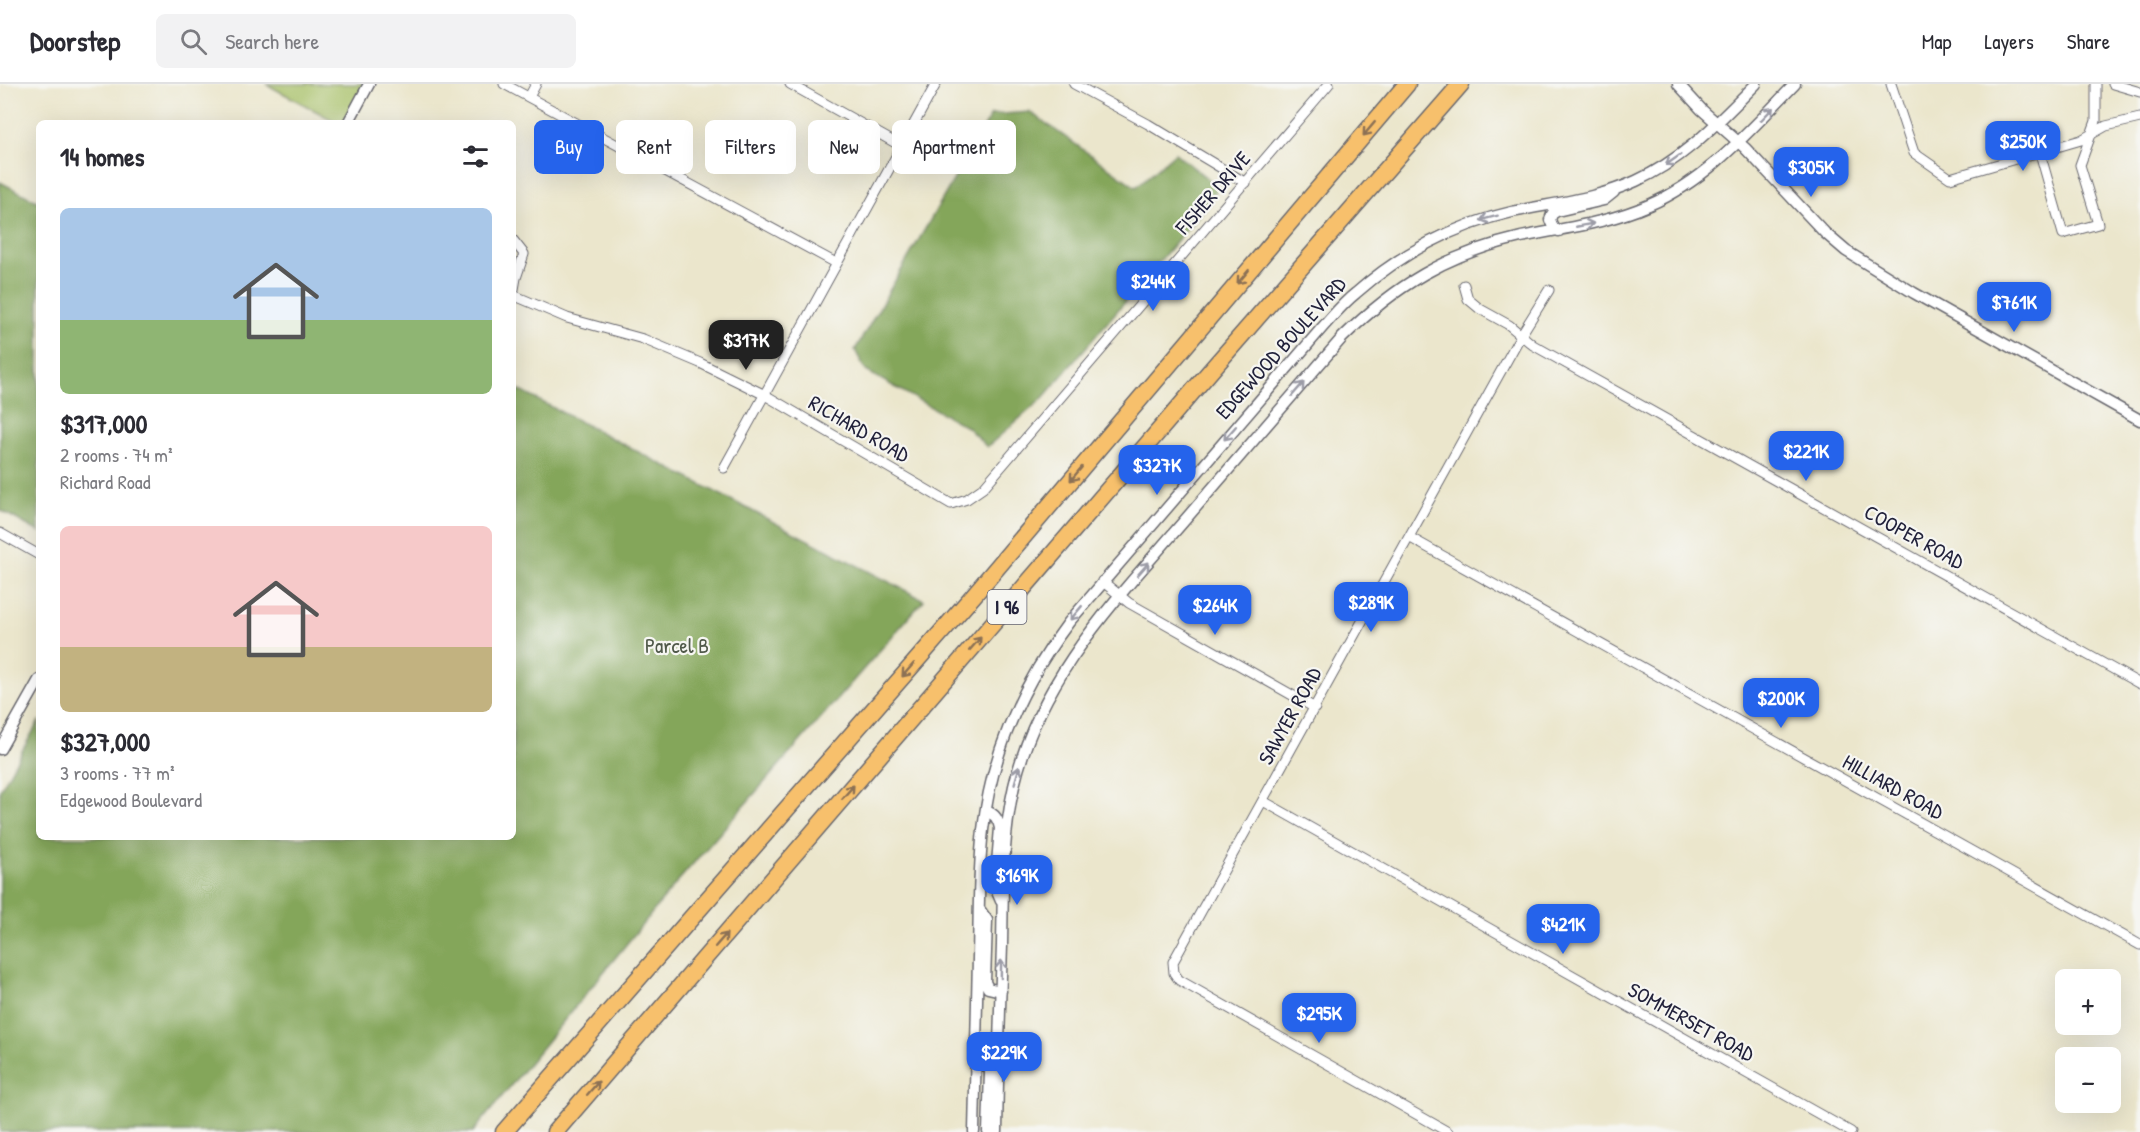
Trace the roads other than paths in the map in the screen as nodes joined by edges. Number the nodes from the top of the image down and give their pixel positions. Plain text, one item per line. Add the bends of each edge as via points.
1 (369, 84) edge
2 (504, 84) edge
3 (536, 84) edge
4 (790, 84) edge
5 (936, 84) edge
6 (1074, 84) edge
7 (1329, 84) edge
8 (1407, 84) edge
9 (1461, 84) edge
10 (1678, 84) edge
11 (1756, 84) edge
12 (1795, 84) edge
13 (1891, 84) edge
14 (2096, 84) edge
15 (2113, 84) edge
16 (2140, 92) edge
17 (528, 97) junction
18 (2140, 117) edge
19 (350, 120) edge
20 (916, 120) edge
21 (1718, 122) junction
22 (2092, 134) junction
23 (892, 140) edge
24 (1738, 143) junction
25 (2040, 153) junction
26 (892, 164) edge
27 (1246, 183) junction
28 (1616, 190) junction
29 (1559, 231) junction
30 (516, 244) edge
31 (836, 263) junction
32 (516, 278) edge
33 (1464, 285) dead end
34 (1549, 290) dead end
35 (516, 296) edge
36 (1521, 335) junction
37 (765, 395) junction
38 (2140, 420) edge
39 (724, 468) dead end
40 (951, 504) joint
41 (0, 533) edge
42 (1409, 537) junction
43 (36, 553) edge
44 (1102, 581) junction
45 (1120, 595) junction
46 (2140, 684) edge
47 (36, 685) edge
48 (1315, 708) junction
49 (0, 749) edge
50 (1263, 801) junction
51 (986, 812) junction
52 (1003, 903) junction
53 (979, 910) junction
54 (2140, 945) edge
55 (1001, 991) junction
56 (976, 1057) junction
57 (504, 1132) edge
58 (555, 1132) edge
59 (974, 1132) edge
60 (988, 1132) edge
61 (997, 1132) edge
62 (1448, 1132) edge
63 (1851, 1132) edge

1 - 19 street
2 - 17 street
3 - 17 street
4 - 23 street
5 - 20 street
6 - 27 street
7 - 27 street, FISHER DRIVE
8 -> 57 highway, I 96 via 973,596
58 -> 9 highway, I 96
10 - 21 street
11 - 21 street, EDGEWOOD BOULEVARD
24 -> 12 street
13 - 25 street via 1914,153 1950,178
14 - 22 street
15 - 16 street
17 - 31 street
18 - 22 street
21 - 24 street
21 -> 28 street, EDGEWOOD BOULEVARD via 1667,165
22 - 25 street
22 - 25 street via 2080,165 2098,224 2063,234
29 -> 24 street via 1650,205 1707,170
24 - 38 street via 1846,251
26 - 31 street
27 - 40 street, FISHER DRIVE via 983,488
28 - 29 street via 1604,200 1552,214 1550,220
28 -> 44 street, EDGEWOOD BOULEVARD via 1480,220 1416,249 1382,271 1321,329
45 -> 29 street via 1342,338 1369,312 1426,271 1458,256 1520,237
30 - 32 street via 524,254
31 - 37 street
33 - 36 street, COOPER ROAD via 1468,299
34 - 36 street, SAWYER ROAD
35 - 37 street, RICHARD ROAD via 567,318 653,343
36 - 42 street, SAWYER ROAD
36 - 46 street, COOPER ROAD
37 - 39 street
37 - 40 street, RICHARD ROAD
41 - 43 street
42 - 48 street, SAWYER ROAD
42 - 54 street, HILLIARD ROAD
44 - 45 street
44 -> 51 street, EDGEWOOD BOULEVARD via 1051,646 1020,699 995,766
45 - 48 street
52 -> 45 street via 1005,842 1025,748 1056,681 1076,649
47 - 49 street
48 - 50 street, SAWYER ROAD
50 - 62 street, SAWYER ROAD via 1173,962 1174,973 1179,980
50 - 63 street, SOMMERSET ROAD
51 - 52 street via 993,814 1000,828 995,887
51 - 53 street, EDGEWOOD BOULEVARD
55 -> 52 street
53 - 55 street via 987,920 985,982 988,988
53 - 56 street, EDGEWOOD BOULEVARD
55 - 61 street
56 - 59 street, EDGEWOOD BOULEVARD
56 - 60 street via 984,1061 990,1072

